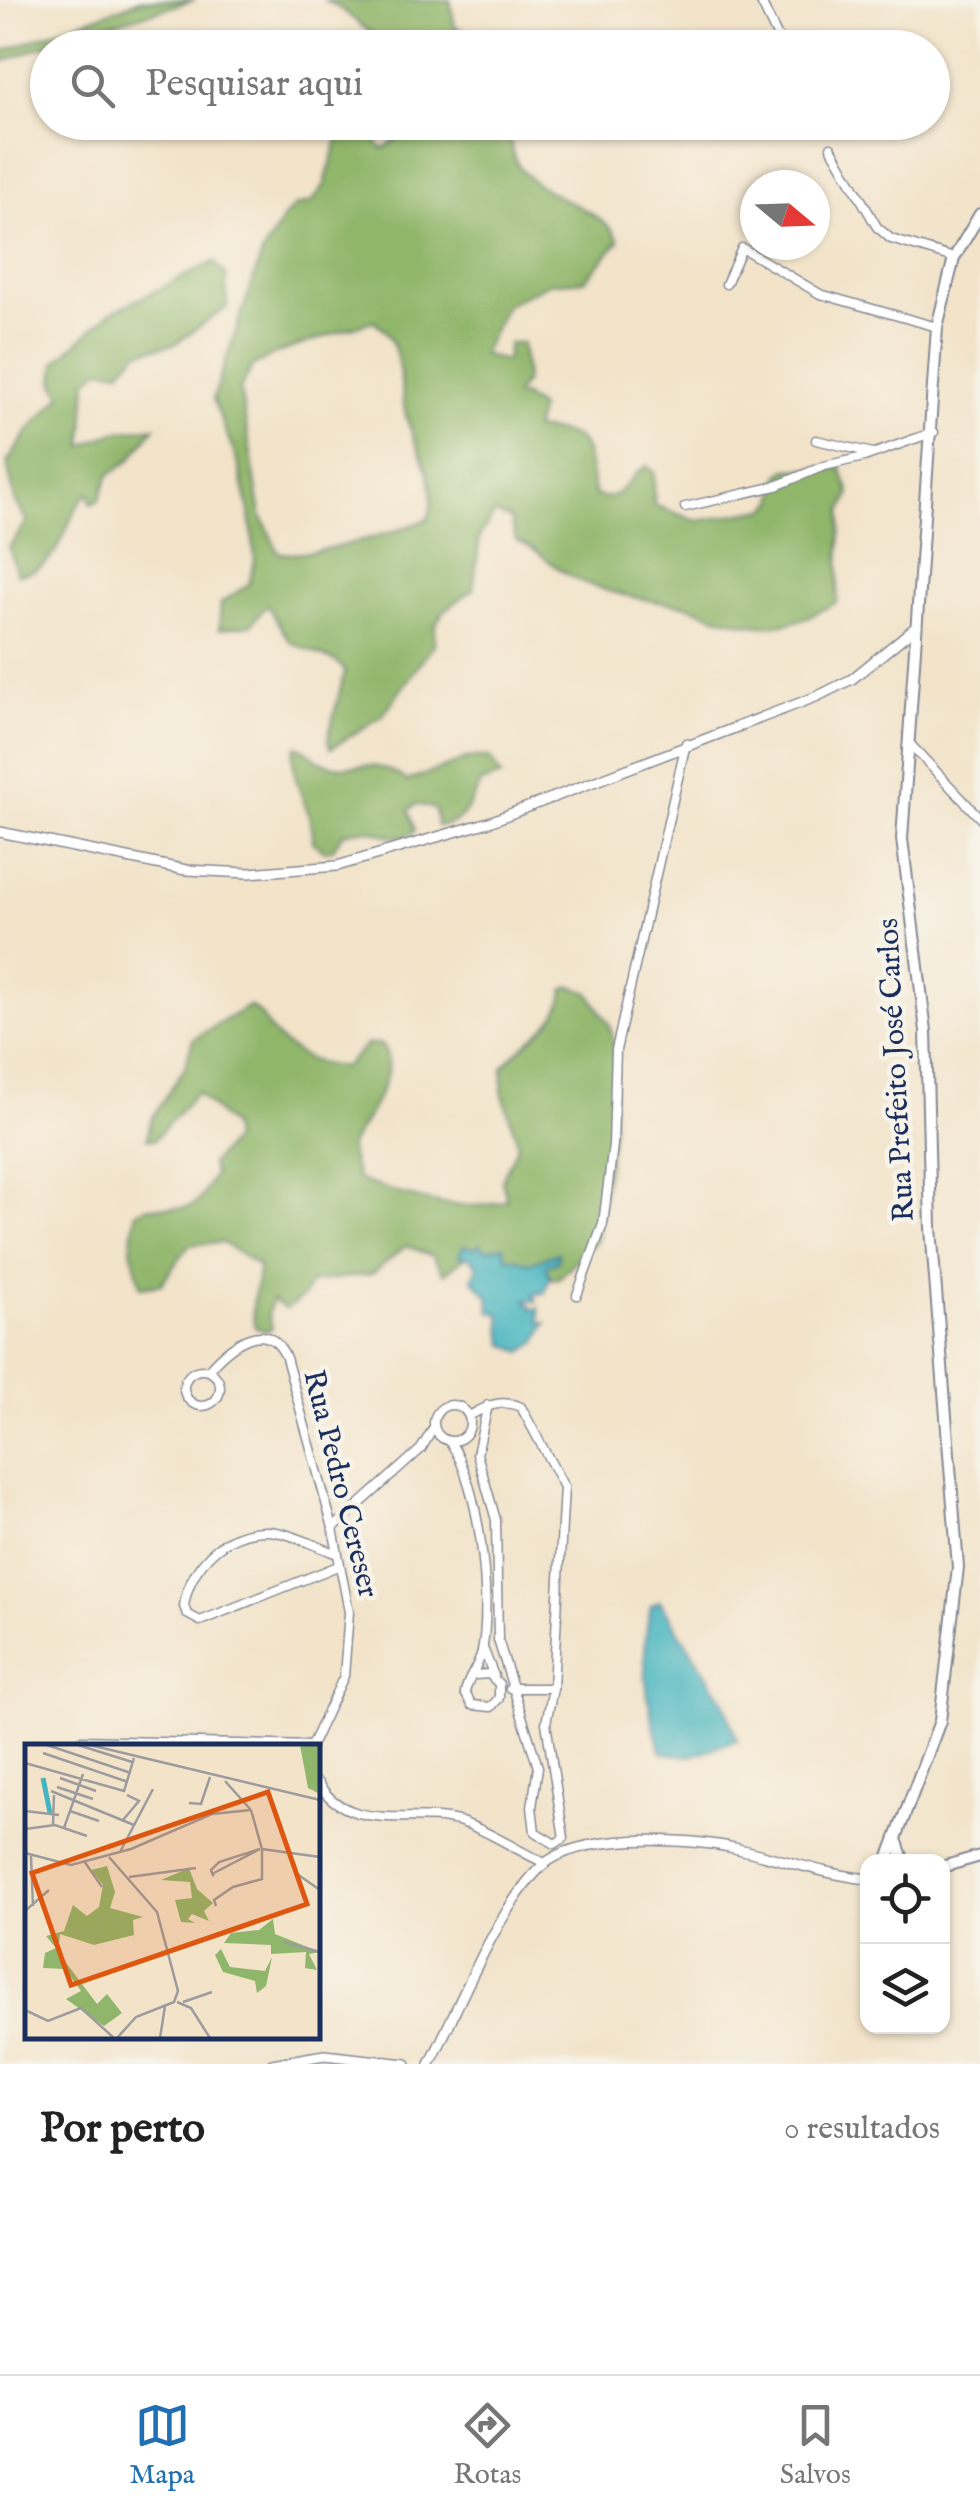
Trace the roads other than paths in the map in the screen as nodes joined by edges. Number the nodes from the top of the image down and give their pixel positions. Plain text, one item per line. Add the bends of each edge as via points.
1 (760, 0) edge
2 (774, 30) edge
3 (831, 147) dead end
4 (980, 214) edge
5 (954, 258) junction
6 (726, 284) dead end
7 (937, 327) junction
8 (934, 432) junction
9 (816, 440) dead end
10 (878, 453) junction
11 (685, 508) dead end
12 (919, 624) junction
13 (686, 743) junction
14 (910, 744) junction
15 (980, 818) edge
16 (0, 832) edge
17 (577, 1294) dead end
18 (229, 1351) junction
19 (208, 1370) junction
20 (220, 1382) junction
21 (488, 1406) junction
22 (469, 1416) junction
23 (434, 1426) junction
24 (464, 1436) junction
25 (447, 1440) junction
26 (421, 1449) junction
27 (462, 1464) junction
28 (333, 1528) junction
29 (335, 1553) junction
30 (338, 1566) junction
31 (483, 1648) junction
32 (475, 1675) junction
33 (495, 1678) junction
34 (510, 1688) junction
35 (553, 1688) junction
36 (81, 1740) dead end
37 (234, 1744) edge
38 (312, 1744) edge
39 (320, 1785) edge
40 (896, 1838) junction
41 (890, 1854) edge
42 (901, 1854) edge
43 (980, 1856) edge
44 (545, 1863) junction
45 (950, 1865) edge
46 (860, 1878) edge
47 (272, 2064) edge
48 (406, 2064) edge
49 (430, 2064) edge

1 - 2 street
3 - 5 street via 877,227 891,239
4 - 5 main road, Rua Prefeito José Carlos
5 - 7 main road, Rua Prefeito José Carlos
6 - 7 street via 742,248 820,294
7 - 8 main road, Rua Prefeito José Carlos
8 - 10 street
8 - 12 main road, Rua Prefeito José Carlos
9 - 10 street
10 - 11 street
12 - 13 street via 852,679
12 - 14 main road, Rua Prefeito José Carlos
13 - 16 street via 489,822 337,866 186,870
13 - 17 street via 616,1050 602,1224
14 - 15 street
14 - 40 main road, Rua Prefeito José Carlos via 902,839 926,1030 931,1228 958,1567 946,1699
18 - 19 street, Rua Pedro Cereser
18 - 20 street
18 - 28 street, Rua Pedro Cereser via 244,1337 281,1344
19 - 20 street
19 - 20 street via 186,1379 190,1402 212,1404
21 - 22 street
21 - 34 street via 478,1454 496,1520 498,1640
21 - 35 street via 521,1407 564,1486
22 - 23 street via 449,1404 435,1415
22 - 24 street
23 - 25 street
23 - 26 street
24 - 25 street
24 - 27 street
25 - 26 street
25 - 27 street
26 - 28 street
27 - 31 street via 483,1556
28 - 29 street, Rua Pedro Cereser
29 - 30 street, Rua Pedro Cereser
29 - 30 street via 268,1530 224,1543 201,1564 186,1595 187,1614 200,1621
30 - 38 street, Rua Pedro Cereser via 349,1612 348,1656
31 - 32 street
31 - 33 street
32 - 33 street
32 - 33 street via 465,1693 478,1708 499,1698
34 - 35 street
34 - 35 street via 538,1767 536,1832 555,1844 564,1838 546,1748
36 - 37 street
39 - 44 street via 358,1814 463,1823
40 - 41 main road, Rua Prefeito José Carlos
40 - 42 main road
43 - 45 main road
44 - 46 street via 618,1842 704,1843
44 - 49 street via 518,1895
47 - 48 street via 324,2055

